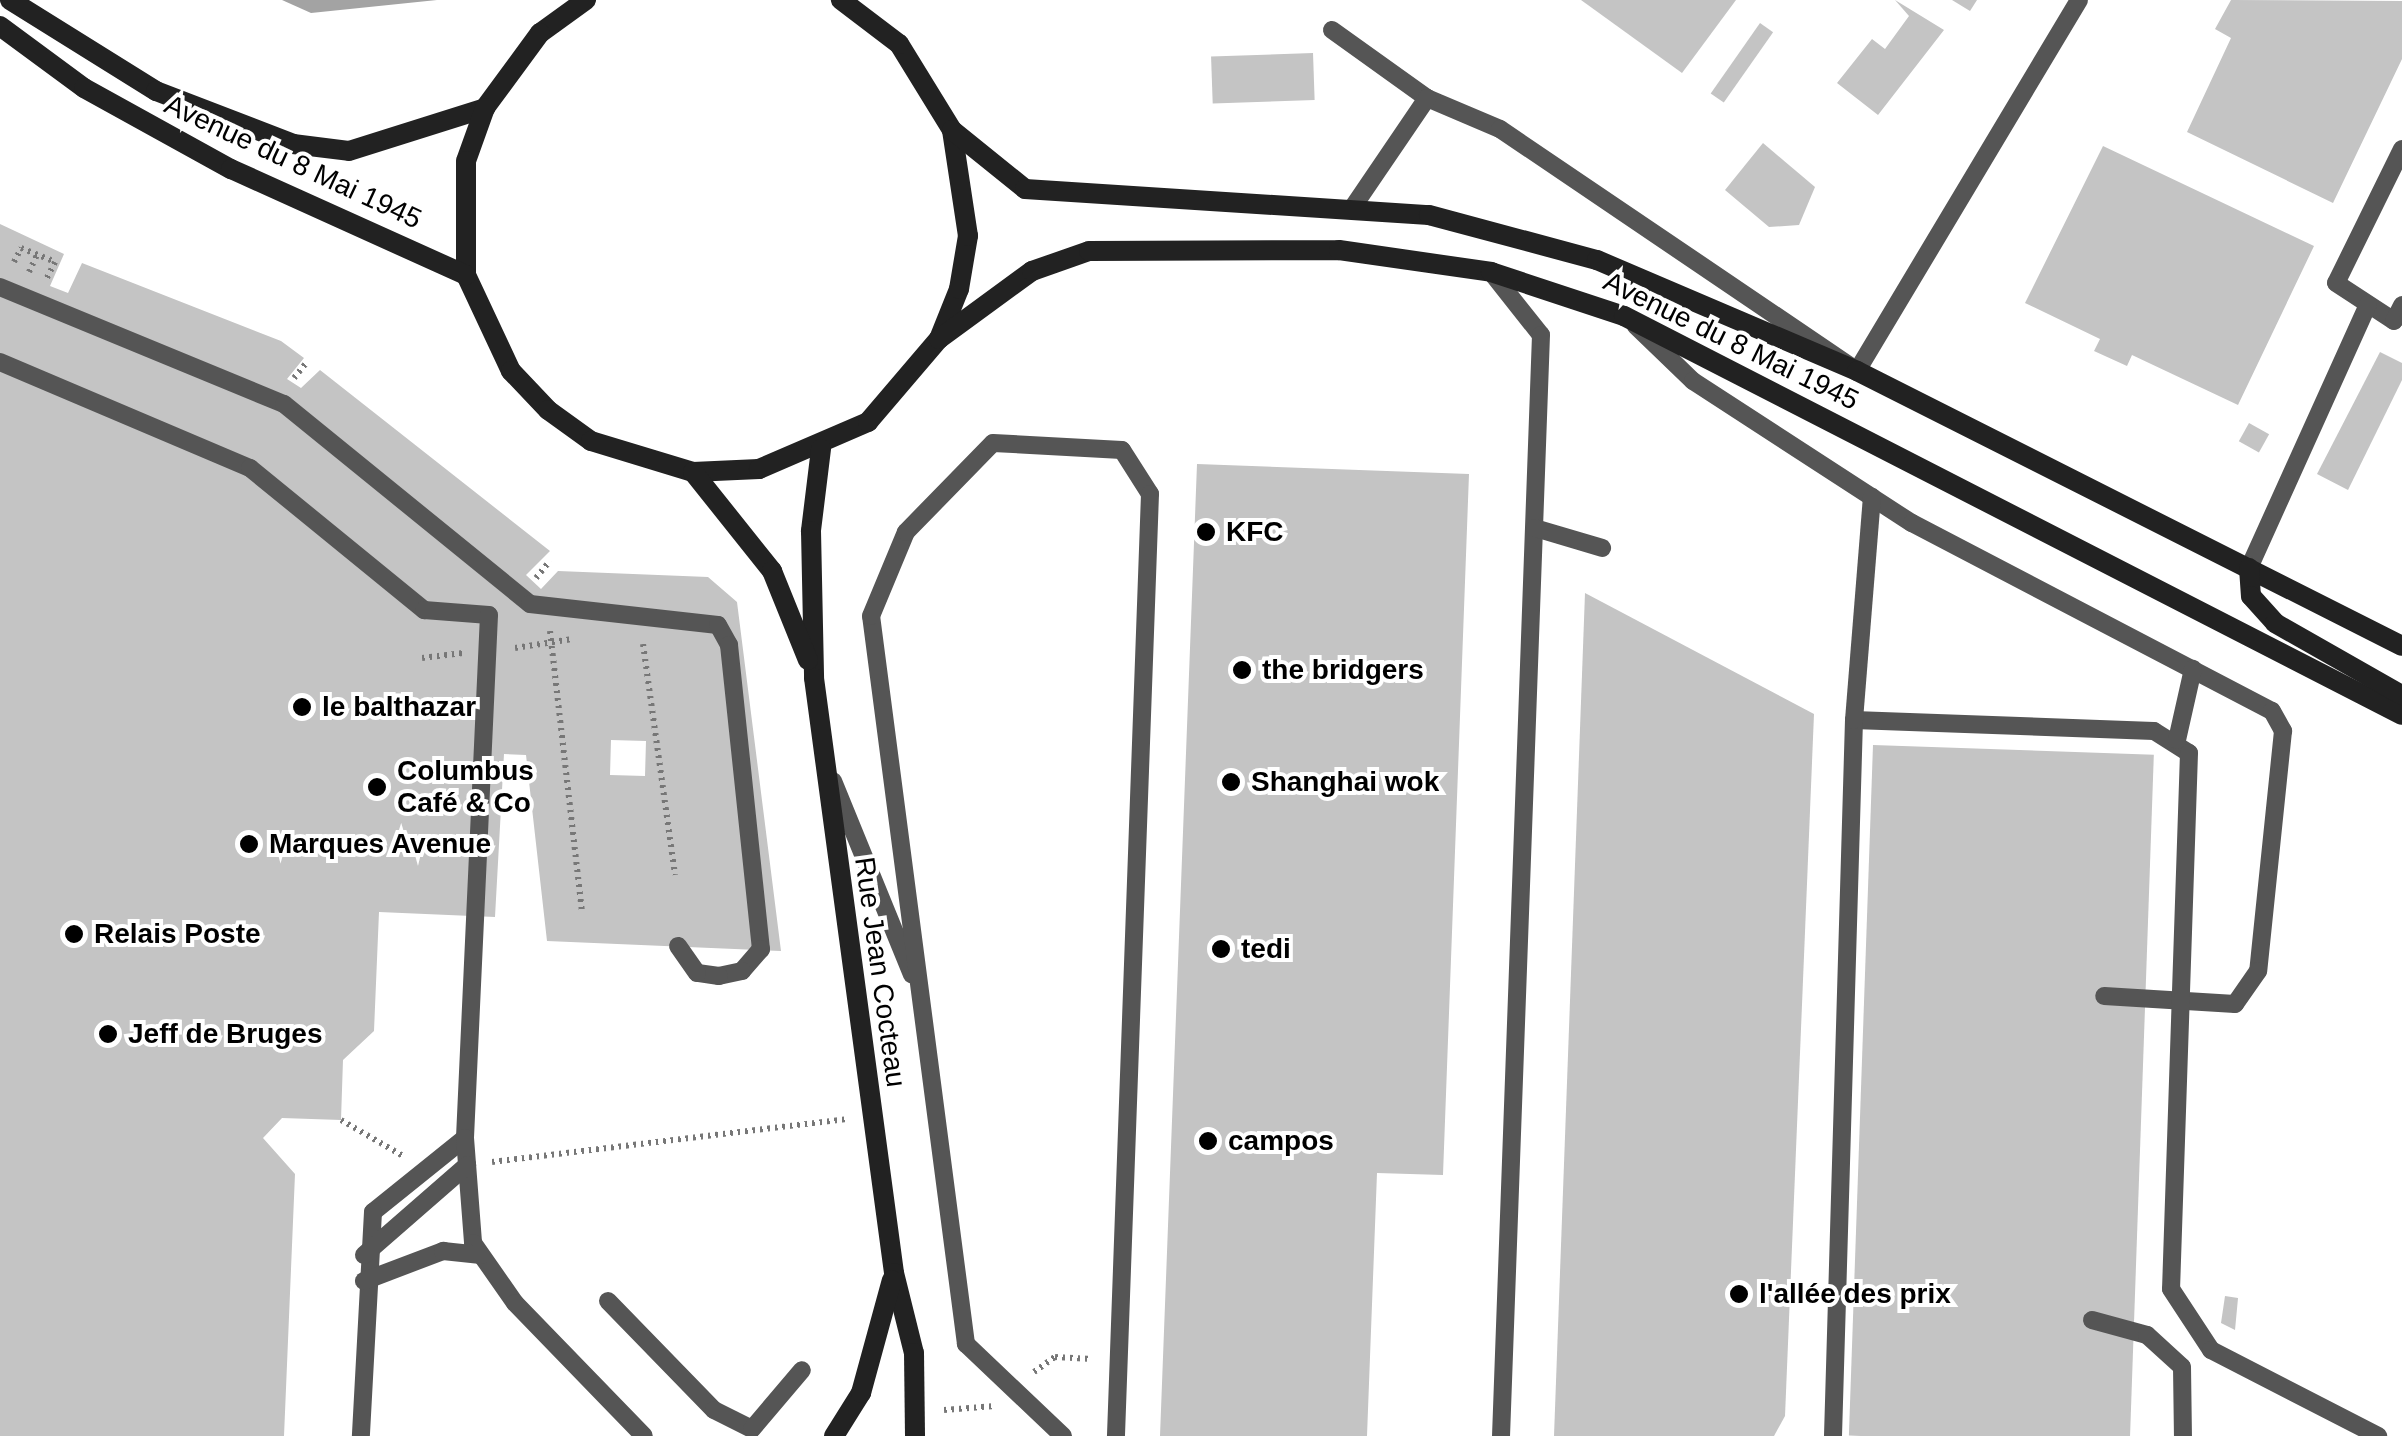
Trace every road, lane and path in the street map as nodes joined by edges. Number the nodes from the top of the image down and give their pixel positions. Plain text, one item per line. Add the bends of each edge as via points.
1 (10, 0) edge
2 (586, 0) edge
3 (841, 0) edge
4 (2079, 0) edge
5 (0, 26) edge
6 (1332, 30) dead end
7 (1428, 98) junction
8 (486, 108) junction
9 (952, 130) junction
10 (2402, 148) edge
11 (1353, 207) junction
12 (13, 265) dead end
13 (0, 271) edge
14 (1491, 272) junction
15 (466, 274) junction
16 (45, 281) dead end
17 (0, 287) edge
18 (60, 296) dead end
19 (2368, 305) junction
20 (2402, 305) edge
21 (1624, 316) junction
22 (938, 340) junction
23 (308, 361) dead end
24 (0, 362) edge
25 (1856, 372) junction
26 (287, 387) dead end
27 (822, 450) junction
28 (693, 472) junction
29 (1872, 497) junction
30 (1534, 528) junction
31 (1602, 548) dead end
32 (2249, 568) junction
33 (519, 589) junction
34 (556, 613) junction
35 (489, 615) junction
36 (642, 631) dead end
37 (586, 638) dead end
38 (551, 642) junction
39 (2402, 646) edge
40 (493, 651) junction
41 (422, 658) dead end
42 (2193, 669) junction
43 (814, 678) junction
44 (2402, 695) edge
45 (2402, 714) edge
46 (1854, 720) junction
47 (2177, 740) junction
48 (822, 755) junction
49 (675, 875) dead end
50 (582, 910) dead end
51 (678, 946) dead end
52 (2104, 996) dead end
53 (922, 998) junction
54 (873, 1117) junction
55 (340, 1120) dead end
56 (465, 1138) junction
57 (467, 1165) junction
58 (426, 1169) junction
59 (481, 1254) junction
60 (364, 1255) junction
61 (894, 1273) junction
62 (364, 1282) junction
63 (608, 1302) dead end
64 (2092, 1320) dead end
65 (1119, 1360) junction
66 (802, 1370) dead end
67 (1011, 1395) junction
68 (915, 1409) junction
69 (362, 1436) edge
70 (644, 1436) edge
71 (834, 1436) edge
72 (915, 1436) edge
73 (1062, 1436) edge
74 (1116, 1436) edge
75 (1501, 1436) edge
76 (1833, 1436) edge
77 (2183, 1436) edge
78 (2378, 1436) edge

1 - 8 main road, Avenue du 8 Mai 1945 via 156,91 292,144 349,152
2 - 8 main road, Avenue du 8 Mai 1945 via 540,34
3 - 9 main road, Avenue du 8 Mai 1945 via 898,44
4 - 25 lane
5 - 15 main road, Avenue du 8 Mai 1945 via 186,145
6 - 7 lane
7 - 11 lane
7 - 25 lane via 1500,129
8 - 15 main road, Avenue du 8 Mai 1945 via 462,199
9 - 11 main road, Avenue du 8 Mai 1945 via 1025,189 1202,207
9 - 22 main road, Avenue du 8 Mai 1945 via 968,236
10 - 19 lane via 2336,283
11 - 25 main road, Avenue du 8 Mai 1945 via 1512,233 1597,260
12 - 16 path via 22,248 54,262
13 - 18 path
14 - 21 main road, Avenue du 8 Mai 1945
14 - 22 main road, Avenue du 8 Mai 1945 via 1339,250 1089,251 1032,271
14 - 30 lane via 1541,335
15 - 28 main road, Avenue du 8 Mai 1945 via 493,340 548,410 591,441
17 - 33 lane via 284,404
19 - 20 lane via 2394,321
19 - 32 lane
21 - 29 lane via 1692,382
21 - 45 main road, Avenue du 8 Mai 1945
22 - 27 main road, Avenue du 8 Mai 1945 via 868,422
23 - 26 path
24 - 35 lane via 250,468 424,610 454,619
25 - 32 main road, Avenue du 8 Mai 1945
27 - 28 main road, Avenue du 8 Mai 1945 via 759,469
27 - 43 main road, Rue Jean Cocteau via 811,532
28 - 43 main road, Rue Jean Cocteau via 772,571
29 - 42 lane
29 - 46 lane
30 - 31 lane
30 - 75 lane
32 - 39 main road, Avenue du 8 Mai 1945
32 - 44 main road via 2252,596 2275,623
33 - 34 lane
33 - 34 path
33 - 35 lane
34 - 38 path
34 - 51 lane via 698,616 718,625 729,645 761,949 742,970 719,976 698,973
35 - 40 lane
36 - 49 path
37 - 38 path
38 - 40 path
38 - 50 path
40 - 41 path
40 - 56 lane
42 - 47 lane
42 - 52 lane via 2272,711 2284,730 2258,971 2234,1004
43 - 48 main road, Rue Jean Cocteau
46 - 47 lane
46 - 76 lane
47 - 78 lane via 2189,753 2172,1289 2211,1350
48 - 53 lane
48 - 54 main road, Rue Jean Cocteau
53 - 65 lane via 872,600 906,532 980,450 1122,450 1150,494
53 - 67 lane via 966,1344
54 - 57 path
54 - 61 main road, Rue Jean Cocteau
55 - 58 path
56 - 57 lane
56 - 58 lane
57 - 59 lane
57 - 60 lane
58 - 60 lane via 373,1212
59 - 62 lane via 443,1251
59 - 70 lane
60 - 62 lane
61 - 68 main road, Rue Jean Cocteau via 914,1353
61 - 71 main road, Rue Jean Cocteau via 861,1394
62 - 69 lane
63 - 66 lane via 714,1410 752,1429
64 - 77 lane via 2146,1334 2182,1368
65 - 67 path via 1055,1357
65 - 74 lane
67 - 68 path via 986,1411
67 - 73 lane
68 - 72 main road, Rue Jean Cocteau

